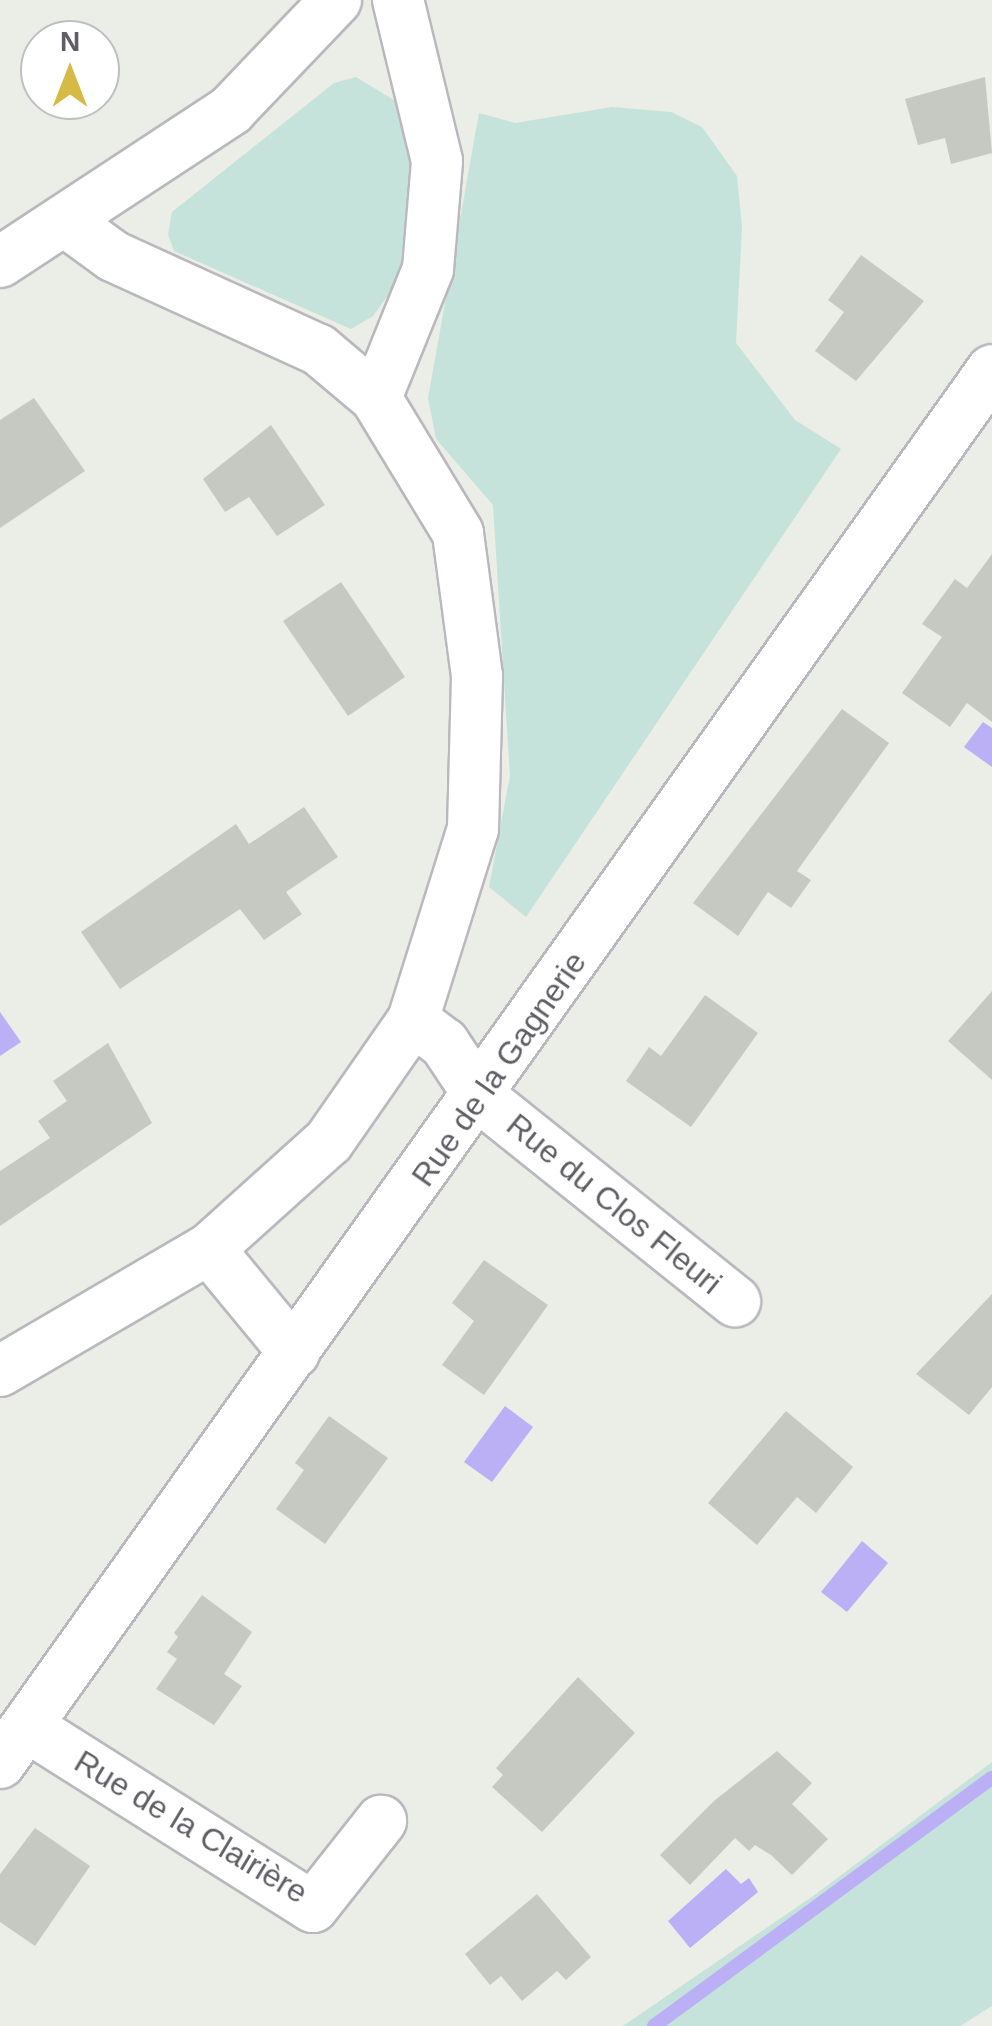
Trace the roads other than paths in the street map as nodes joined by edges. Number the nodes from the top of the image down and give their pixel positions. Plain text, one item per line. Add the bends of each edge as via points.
1 (336, 0) edge
2 (398, 0) edge
3 (66, 221) junction
4 (0, 262) edge
5 (992, 370) edge
6 (376, 398) junction
7 (413, 1020) junction
8 (480, 1096) junction
9 (209, 1249) junction
10 (735, 1301) dead end
11 (294, 1352) junction
12 (0, 1371) edge
13 (14, 1745) edge
14 (381, 1821) dead end

1 - 3 street via 231,110
2 - 6 street via 437,161 428,269
3 - 4 street
3 - 6 street via 113,256 318,350
5 - 8 street, Rue de la Gagnerie
6 - 7 street via 458,533 477,676 472,830
7 - 8 street, Rue du Clos Fleuri via 444,1044
7 - 9 street via 329,1141
8 - 10 street, Rue du Clos Fleuri
8 - 11 street, Rue de la Gagnerie
9 - 11 street
9 - 12 street
11 - 13 street, Rue de la Gagnerie
13 - 14 street, Rue de la Clairière via 313,1907

